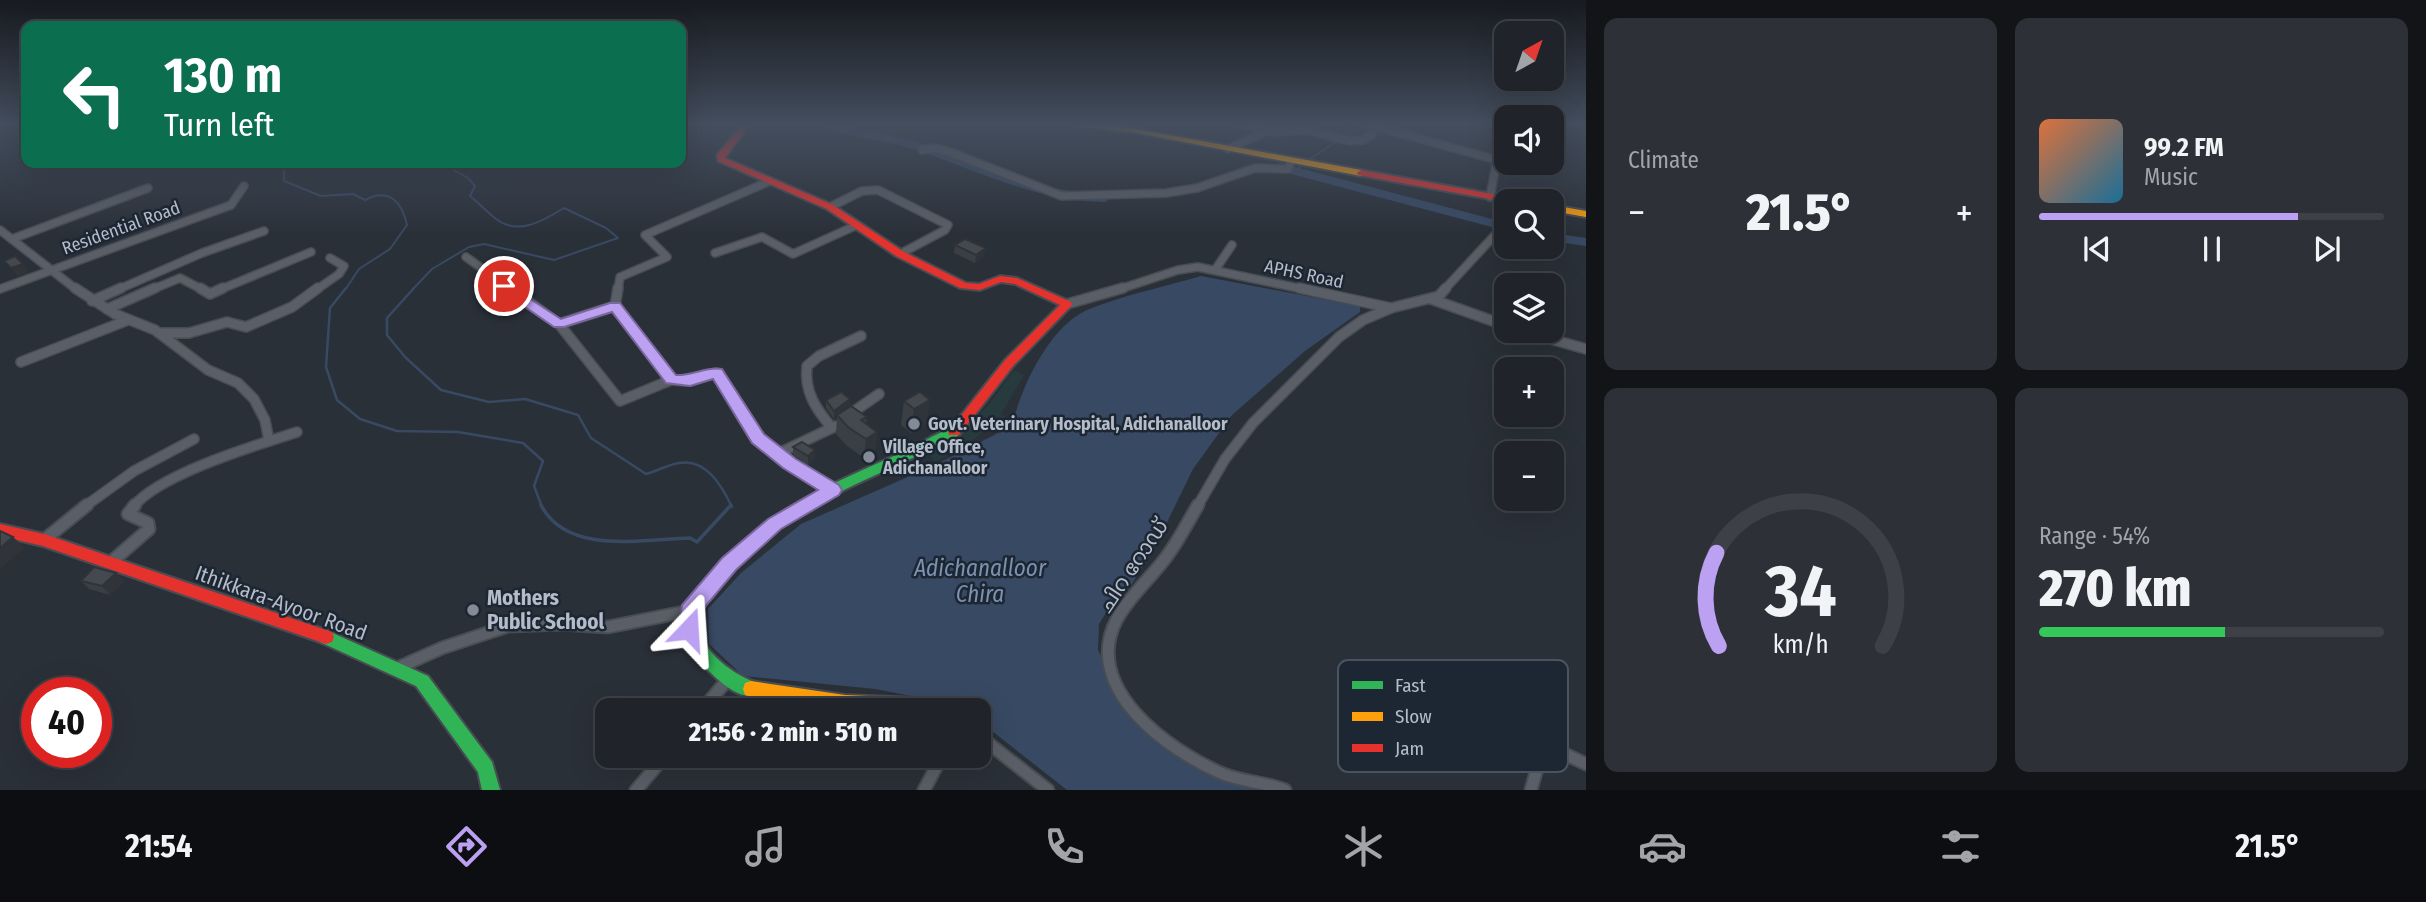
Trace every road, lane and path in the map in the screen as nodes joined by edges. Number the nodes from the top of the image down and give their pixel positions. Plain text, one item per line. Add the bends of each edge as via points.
1 (725, 161) edge
2 (973, 161) edge
3 (1291, 161) joint
4 (1497, 161) edge
5 (770, 181) junction
6 (244, 186) dead end
7 (148, 188) dead end
8 (1490, 197) junction
9 (1494, 198) edge
10 (830, 207) junction
11 (1564, 210) edge
12 (1586, 214) edge
13 (857, 225) junction
14 (0, 230) edge
15 (264, 231) dead end
16 (1494, 236) edge
17 (12, 239) junction
18 (1233, 245) dead end
19 (311, 251) dead end
20 (715, 253) dead end
21 (900, 254) junction
22 (466, 257) dead end
23 (330, 258) dead end
24 (1215, 270) junction
25 (50, 271) junction
26 (0, 289) edge
27 (1431, 299) junction
28 (92, 301) junction
29 (1067, 304) junction
30 (615, 306) junction
31 (1391, 307) junction
32 (107, 309) junction
33 (128, 320) junction
34 (1494, 321) edge
35 (559, 324) junction
36 (159, 333) junction
37 (860, 337) dead end
38 (1564, 343) edge
39 (1586, 349) edge
40 (21, 362) dead end
41 (671, 380) junction
42 (879, 394) dead end
43 (832, 428) junction
44 (297, 432) dead end
45 (194, 439) dead end
46 (269, 441) junction
47 (777, 454) junction
48 (833, 490) junction
49 (0, 530) edge
50 (44, 540) junction
51 (110, 563) junction
52 (689, 611) junction
53 (397, 668) junction
54 (727, 679) junction
55 (712, 698) edge
56 (807, 698) edge
57 (991, 745) edge
58 (1568, 755) edge
59 (1586, 764) edge
60 (655, 768) edge
61 (936, 768) edge
62 (1536, 772) edge
63 (491, 790) edge
64 (636, 790) edge
65 (924, 790) edge
66 (1048, 790) edge
67 (1285, 790) edge
68 (1531, 790) edge

1 - 5 street
2 - 3 street via 1062,196 1166,193 1197,188 1255,168 1287,169
3 - 8 street
4 - 8 street
5 - 10 street
5 - 30 street via 645,235 667,257 620,277
6 - 25 street, Residential Road via 231,205
7 - 17 street
8 - 9 street
10 - 13 street
10 - 21 street via 862,191 878,190 948,225
11 - 12 street
13 - 20 street via 793,254 765,237
13 - 21 street
14 - 17 street
15 - 28 street
16 - 27 street, APHS Road via 1439,296
17 - 25 street
18 - 24 street
19 - 32 street via 209,294 180,278
21 - 29 street via 964,286 979,287 1000,279 1017,281
22 - 35 street
23 - 36 street via 344,265 339,274 280,312 246,327 227,322 189,333
24 - 29 street, APHS Road via 1188,267
24 - 31 street, APHS Road
25 - 26 street, Residential Road
25 - 28 street
27 - 31 street, APHS Road
27 - 34 street
28 - 32 street
29 - 48 street via 1009,363 956,431
30 - 35 street
30 - 41 street
31 - 67 street, ചിറ റോഡ് via 1353,325 1247,429 1110,636 1110,661 1140,720 1175,747 1221,772
32 - 33 street
33 - 36 street
33 - 40 street
35 - 41 street via 620,401
36 - 46 street via 208,370 239,383 254,399
37 - 43 street via 807,366 807,389 817,412
38 - 39 street
41 - 47 street via 690,381 716,373 754,432
42 - 43 street
43 - 47 street
44 - 46 street
45 - 50 street via 141,466
46 - 51 street via 210,462 134,504 128,514 148,523 149,529
47 - 48 street
48 - 52 street via 775,524 729,564
49 - 50 street, Ithikkara-Ayoor Road
50 - 51 street, Ithikkara-Ayoor Road
51 - 53 street, Ithikkara-Ayoor Road via 345,644
52 - 53 street via 608,627 508,626
52 - 54 street via 689,629 696,646
53 - 63 street, Ithikkara-Ayoor Road via 422,681 486,768
54 - 55 street
54 - 56 street via 762,692
57 - 66 street
58 - 59 street
60 - 64 street
61 - 65 street
62 - 68 street

